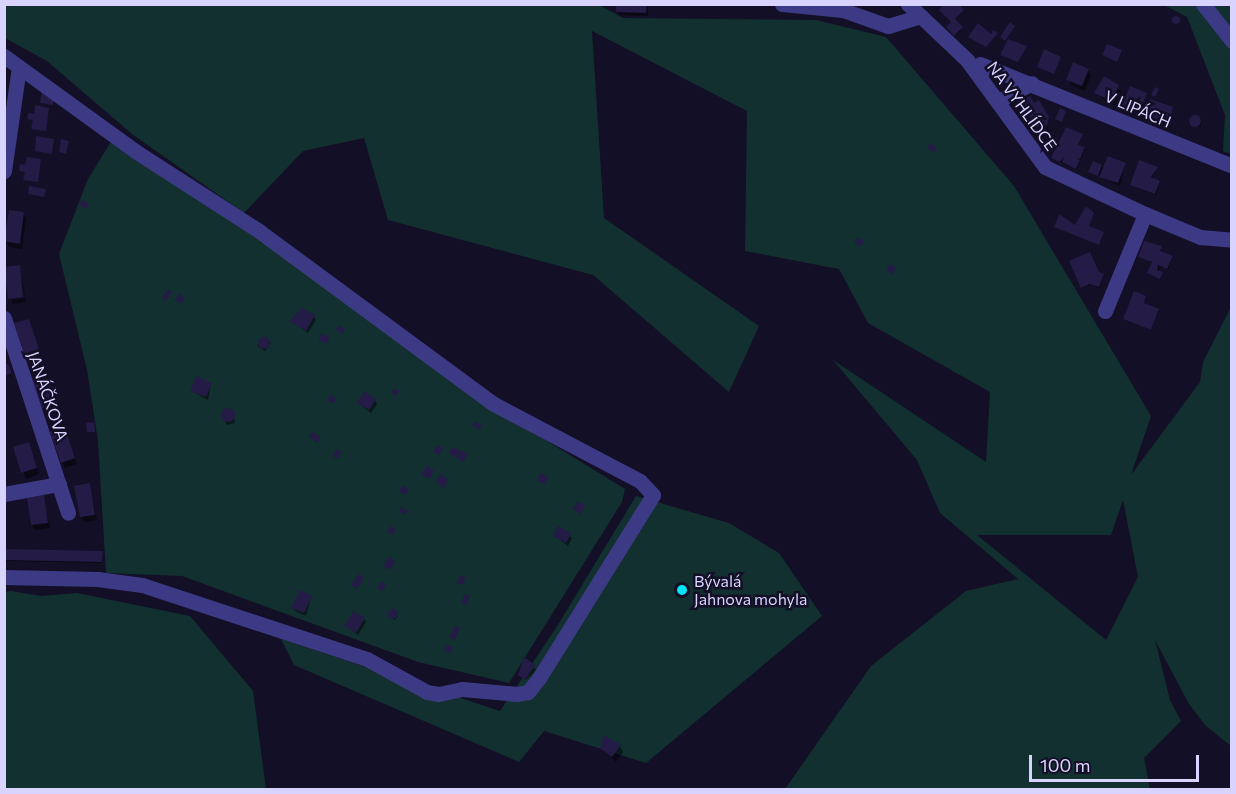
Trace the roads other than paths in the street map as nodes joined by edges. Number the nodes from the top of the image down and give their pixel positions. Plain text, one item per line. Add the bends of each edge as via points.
1 (782, 4) edge
2 (908, 4) edge
3 (1203, 4) edge
4 (821, 6) edge
5 (920, 16) junction
6 (1232, 41) edge
7 (4, 56) edge
8 (980, 64) dead end
9 (20, 67) junction
10 (1032, 83) junction
11 (998, 101) junction
12 (1232, 166) edge
13 (4, 171) edge
14 (1145, 214) junction
15 (1232, 240) edge
16 (1105, 310) dead end
17 (4, 318) edge
18 (59, 484) junction
19 (4, 494) edge
20 (68, 513) dead end
21 (4, 577) edge

1 - 4 street
2 - 5 street, NA VYHLÍDCE
3 - 6 street
4 - 5 street via 888,26
5 - 11 street, NA VYHLÍDCE via 967,60
7 - 9 street
8 - 10 street, V LIPÁCH
9 - 13 street
9 - 21 street via 135,151 259,231 492,403 640,481 653,495 540,678 528,692 517,694 462,689 439,694 427,692 367,659 142,585 97,579
10 - 11 street
10 - 12 street, V LIPÁCH
11 - 14 street, NA VYHLÍDCE via 1037,159 1053,174
14 - 15 street, NA VYHLÍDCE via 1200,237
14 - 16 street
17 - 18 street, JANÁČKOVA
18 - 19 street
18 - 20 street, JANÁČKOVA

